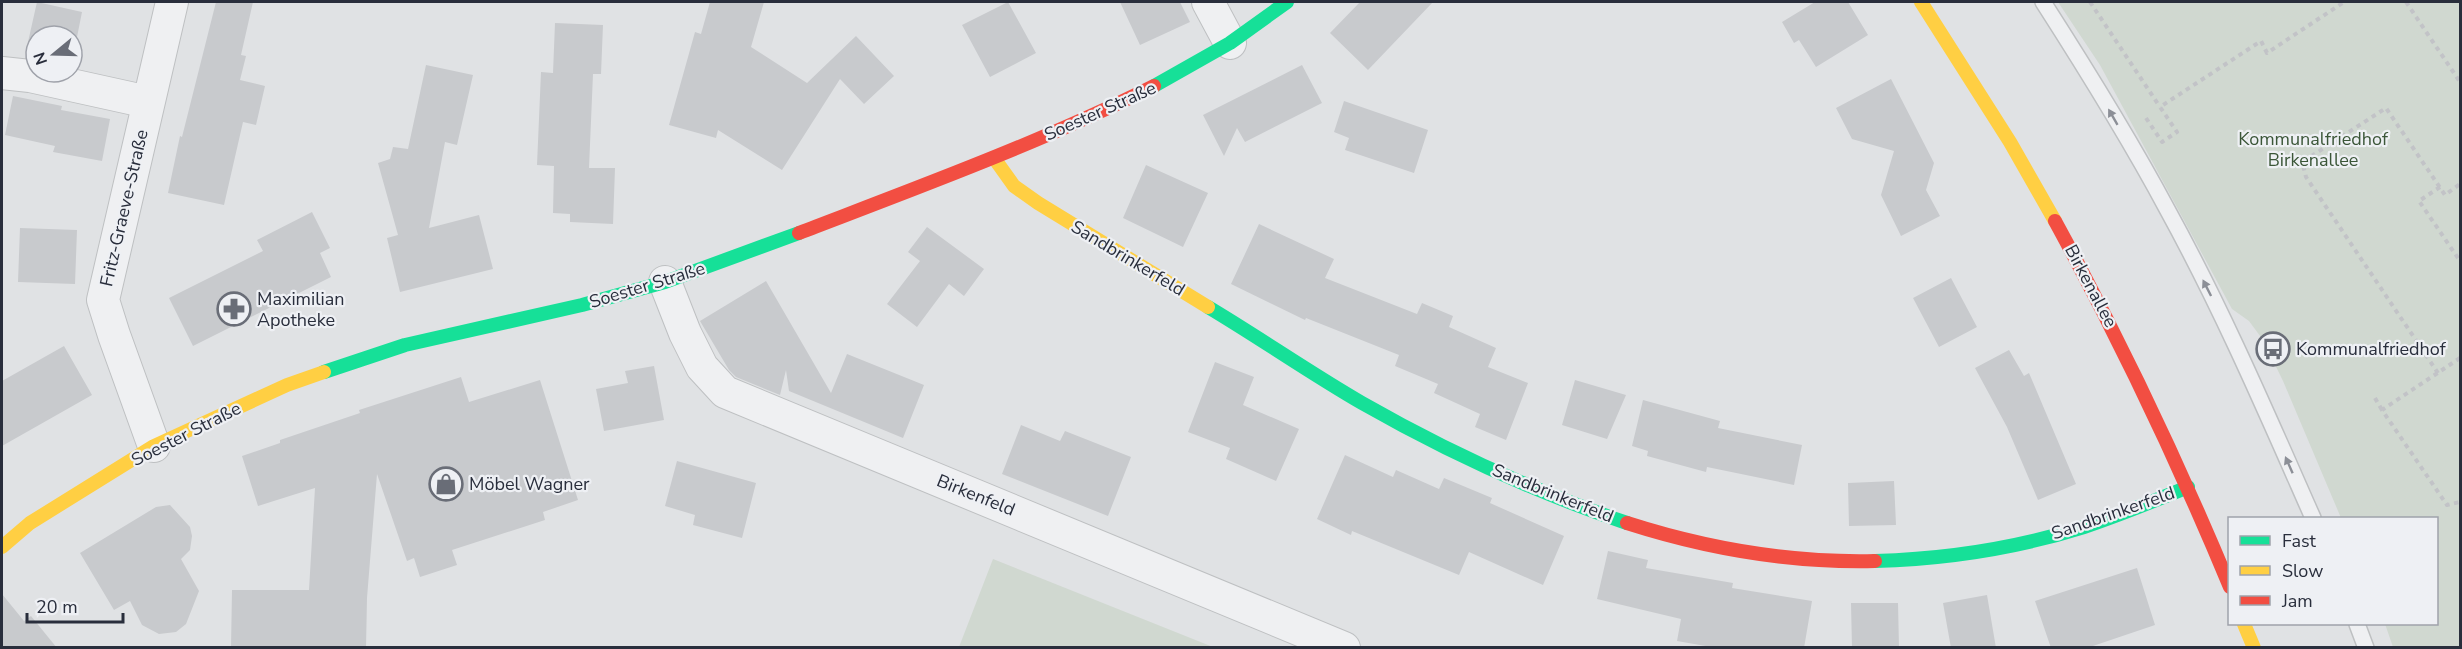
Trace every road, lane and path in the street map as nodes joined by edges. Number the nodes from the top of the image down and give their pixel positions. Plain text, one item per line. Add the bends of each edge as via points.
1 (172, 2) edge
2 (1208, 2) edge
3 (1287, 2) edge
4 (1921, 2) edge
5 (2043, 2) edge
6 (2090, 2) edge
7 (2344, 2) edge
8 (2406, 2) edge
9 (1230, 43) junction
10 (2, 73) edge
11 (2460, 82) edge
12 (148, 102) junction
13 (2160, 107) junction
14 (2120, 129) junction
15 (994, 158) junction
16 (2460, 184) edge
17 (2440, 187) junction
18 (2460, 261) edge
19 (665, 282) junction
20 (2460, 358) edge
21 (2438, 373) junction
22 (2375, 398) dead end
23 (2382, 410) junction
24 (154, 446) junction
25 (2188, 487) junction
26 (2460, 502) edge
27 (2312, 517) edge
28 (2, 547) edge
29 (2228, 585) edge
30 (2244, 625) edge
31 (2357, 625) edge
32 (1344, 648) edge
33 (2254, 648) edge
34 (2366, 648) edge

1 - 12 street, Fritz-Graeve-Straße
2 - 9 street
3 - 9 street, Soester Straße
4 - 25 street, Birkenallee via 1972,77 2057,222 2126,353
14 -> 5 lane
6 - 13 path
7 - 13 path via 2267,52 2261,42
8 - 11 path
9 - 15 street, Soester Straße via 1100,113
10 - 12 street
12 - 24 street, Fritz-Graeve-Straße via 103,300
13 - 14 path via 2177,132 2162,142 2145,116
27 -> 14 lane via 2244,361 2167,208
15 - 19 street, Soester Straße
15 - 25 street, Sandbrinkerfeld via 1014,186 1038,203 1378,412 1465,457 1608,516 1667,535 1769,557 1824,561 1949,554 2081,528
16 - 17 path via 2445,195
17 - 18 path via 2419,201
17 - 21 path via 2386,108 2303,165 2306,177
19 - 24 street, Soester Straße via 359,359 287,385
19 - 32 street, Birkenfeld via 702,367 725,392
20 - 21 path
21 - 23 path
22 - 23 path
23 - 26 path via 2447,505
24 - 28 street, Soester Straße via 30,523
25 - 29 street, Birkenallee
30 - 33 street
31 - 34 lane

